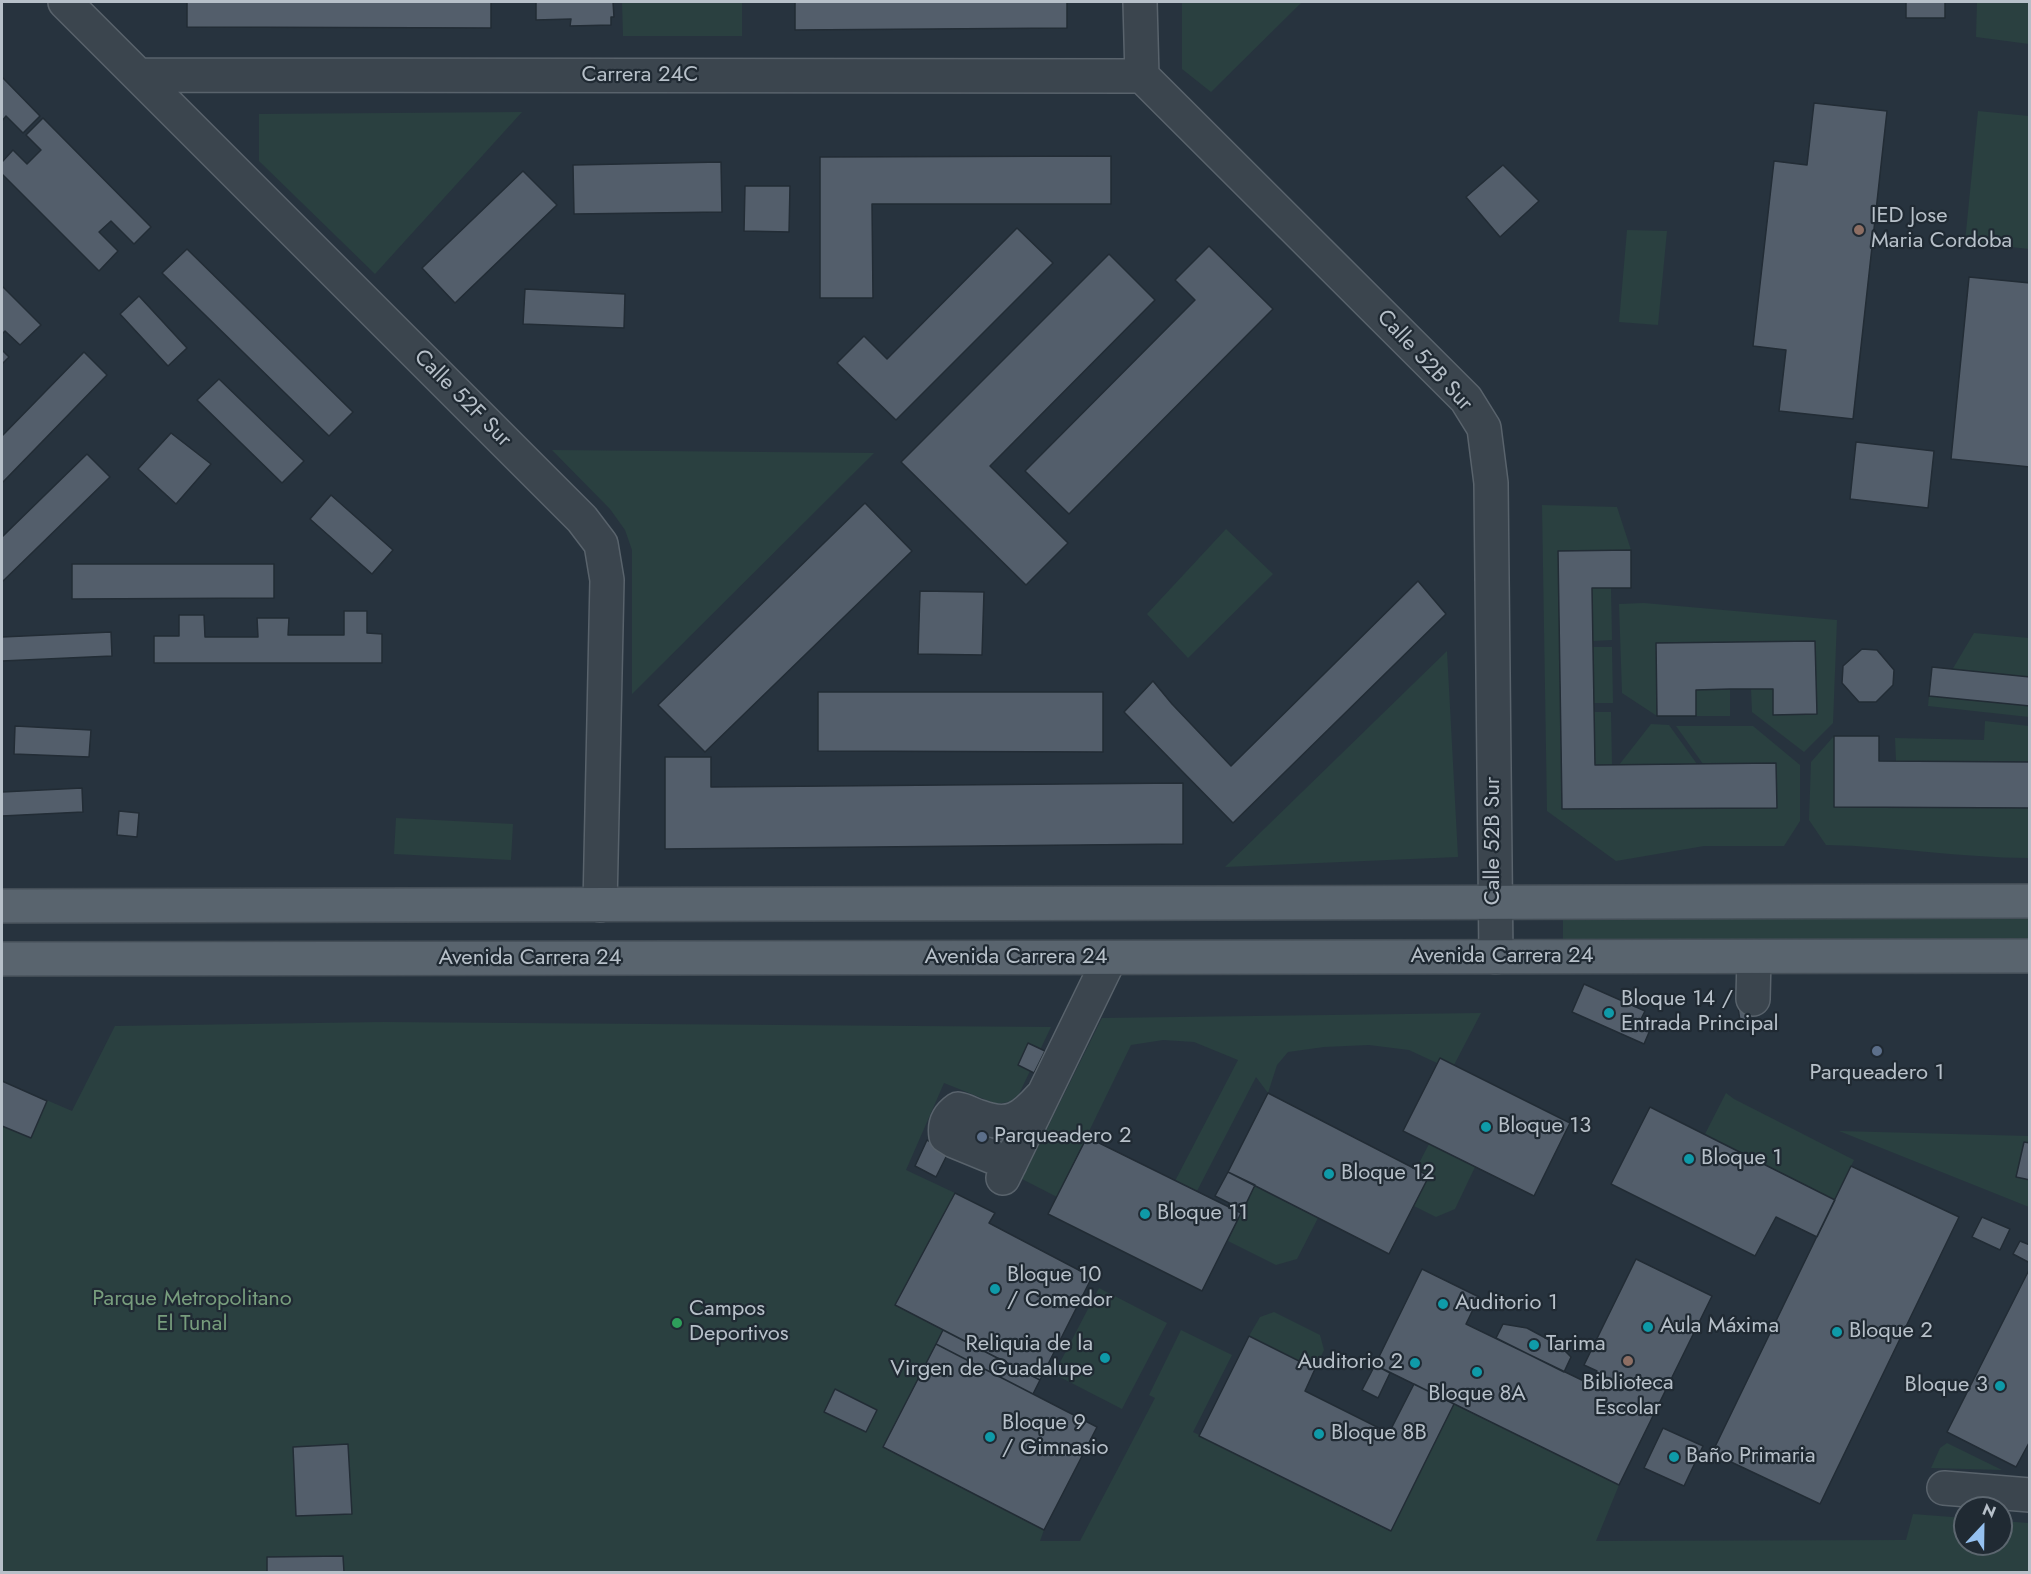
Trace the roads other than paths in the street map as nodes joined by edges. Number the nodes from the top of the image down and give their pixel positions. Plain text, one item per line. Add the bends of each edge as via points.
1 (65, 2) edge
2 (1140, 2) edge
3 (139, 75) junction
4 (1142, 76) junction
5 (2030, 901) edge
6 (1495, 902) junction
7 (600, 905) junction
8 (2, 906) edge
9 (2030, 956) edge
10 (1496, 957) junction
11 (1754, 957) junction
12 (1110, 958) junction
13 (2, 959) edge
14 (1753, 999) dead end
15 (1044, 1093) junction
16 (1944, 1488) dead end
17 (2030, 1495) edge

1 - 3 street, Calle 52F Sur
2 - 4 street
3 - 4 street, Carrera 24C
3 - 7 street, Calle 52F Sur via 582,519 601,544 607,580
4 - 6 street, Calle 52B Sur via 1466,399 1484,428 1491,483
5 - 6 main road
6 - 7 main road
6 - 10 street, Calle 52B Sur
7 - 8 main road
9 - 11 main road, Avenida Carrera 24
10 - 11 main road, Avenida Carrera 24
10 - 12 main road, Avenida Carrera 24
11 - 14 street
12 - 13 main road, Avenida Carrera 24
12 - 15 street
15 - 15 street via 1006,1171 946,1136 951,1113 958,1109 1008,1122 1024,1116
16 - 17 street

